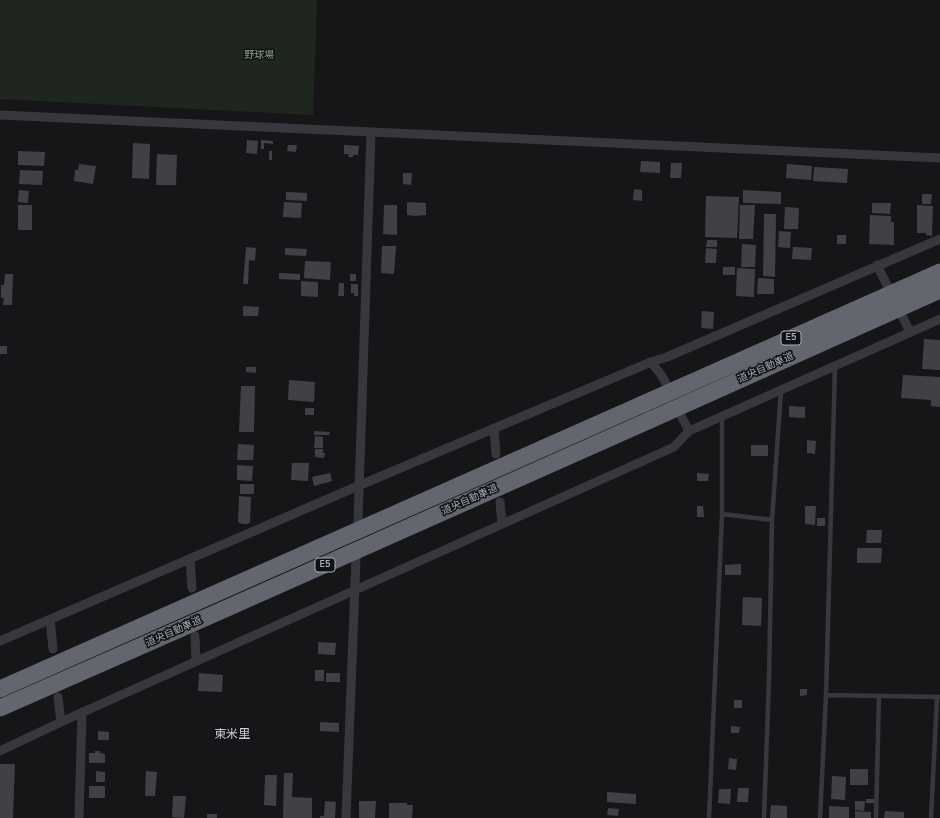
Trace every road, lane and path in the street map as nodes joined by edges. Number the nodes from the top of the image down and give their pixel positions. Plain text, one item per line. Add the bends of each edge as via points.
1 (0, 115) edge
2 (371, 132) junction
3 (940, 158) edge
4 (940, 239) edge
5 (877, 265) junction
6 (940, 272) edge
7 (940, 290) edge
8 (940, 318) edge
9 (910, 332) junction
10 (651, 362) junction
11 (835, 366) junction
12 (781, 390) junction
13 (722, 417) junction
14 (494, 428) junction
15 (689, 431) junction
16 (496, 454) dead end
17 (358, 486) junction
18 (500, 502) dead end
19 (722, 514) junction
20 (772, 520) junction
21 (358, 521) dead end
22 (502, 524) junction
23 (356, 558) dead end
24 (190, 559) junction
25 (192, 588) dead end
26 (355, 590) junction
27 (50, 620) junction
28 (195, 636) dead end
29 (0, 641) edge
30 (53, 649) dead end
31 (196, 661) junction
32 (0, 689) edge
33 (826, 695) junction
34 (879, 696) junction
35 (58, 697) dead end
36 (938, 697) edge
37 (0, 708) edge
38 (82, 712) junction
39 (61, 722) junction
40 (0, 751) edge
41 (79, 818) edge
42 (346, 818) edge
43 (709, 818) edge
44 (764, 818) edge
45 (820, 818) edge
46 (876, 818) edge
47 (931, 818) edge

1 - 2 street
2 - 3 street
2 - 17 street
4 - 5 street
5 - 9 street
5 - 10 street via 667,358
6 - 32 highway, 道央自動車道 / E5, bridge
7 - 37 highway, 道央自動車道 / E5, bridge
8 - 9 street
9 - 11 street
10 - 14 street
10 - 15 street via 662,376
11 - 12 street
11 - 33 lane
12 - 13 street
12 - 20 lane
13 - 15 street
13 - 19 lane
14 - 16 street
14 - 17 street
15 - 22 street via 674,447
17 - 21 street
17 - 24 street
18 - 22 street
19 - 20 lane
19 - 43 lane
20 - 44 lane
22 - 26 street
23 - 26 street
24 - 25 street
24 - 27 street
26 - 31 street
26 - 42 street
27 - 29 street
27 - 30 street
28 - 31 street
31 - 38 street
33 - 34 lane
33 - 45 lane
34 - 36 lane
34 - 46 lane
35 - 39 street
36 - 47 lane
38 - 39 street
38 - 41 street
39 - 40 street

